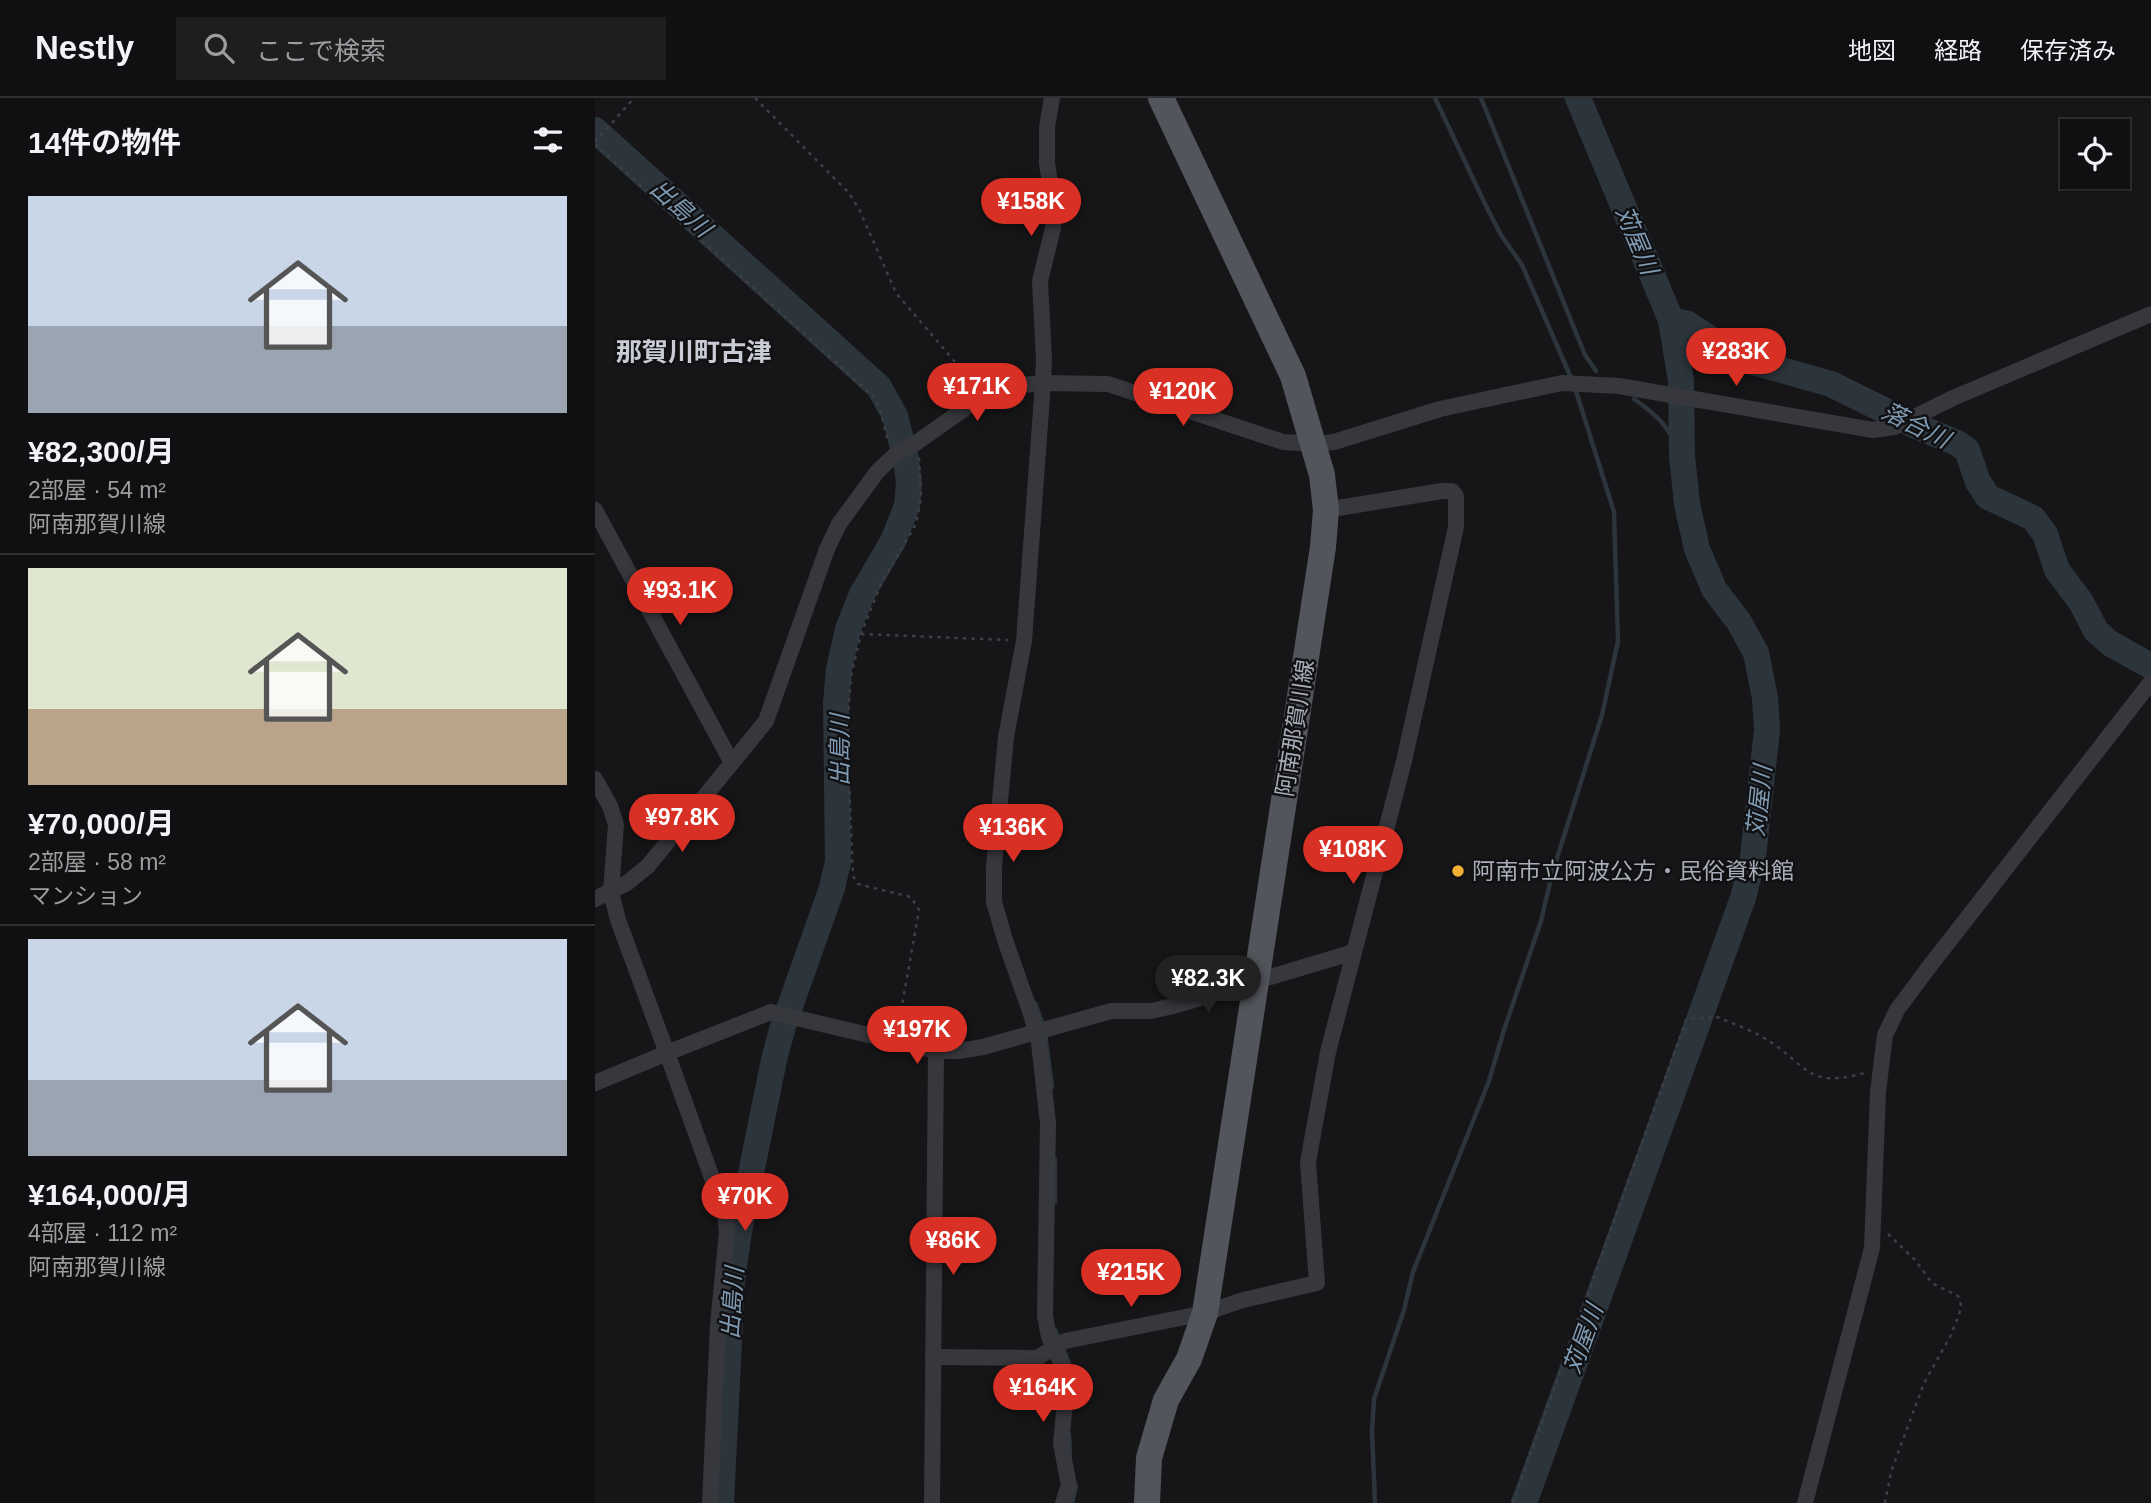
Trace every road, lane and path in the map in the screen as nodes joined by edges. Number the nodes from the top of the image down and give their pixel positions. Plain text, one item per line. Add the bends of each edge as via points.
1 (634, 98) edge
2 (755, 98) edge
3 (1052, 98) edge
4 (1161, 98) edge
5 (596, 142) edge
6 (2151, 314) edge
7 (1047, 383) junction
8 (984, 395) junction
9 (1315, 444) junction
10 (904, 450) junction
11 (595, 510) edge
12 (1326, 510) junction
13 (861, 634) junction
14 (1024, 640) junction
15 (2151, 682) edge
16 (732, 763) junction
17 (595, 779) edge
18 (611, 892) junction
19 (595, 899) edge
20 (1354, 952) junction
21 (1256, 981) junction
22 (1042, 1030) junction
23 (896, 1042) junction
24 (936, 1051) junction
25 (667, 1053) junction
26 (1881, 1068) junction
27 (595, 1083) edge
28 (1874, 1227) junction
29 (1205, 1313) junction
30 (1059, 1344) junction
31 (933, 1357) junction
32 (710, 1503) edge
33 (932, 1503) edge
34 (1063, 1503) edge
35 (1147, 1503) edge
36 (1513, 1503) edge
37 (1805, 1503) edge
38 (1885, 1503) edge

1 - 5 path
2 - 8 path via 849,193 896,293
3 - 7 street via 1047,163 1053,228 1040,281
4 - 9 main road, 阿南那賀川線 via 1293,376
5 - 10 path via 873,396 887,432
6 - 9 street via 1894,427 1873,430 1619,386 1562,383 1440,409
7 - 8 street via 1012,386
7 - 9 street via 1108,384 1283,442
7 - 14 street
8 - 10 street
9 - 12 main road, 阿南那賀川線
10 - 13 path via 921,471 916,524 881,584
10 - 16 street via 877,472 839,524 766,721
11 - 16 street
12 - 20 street via 1442,491 1456,496 1456,527 1434,631
12 - 21 main road, 阿南那賀川線
13 - 14 path
13 - 23 path via 851,676 847,732 853,877 858,884 911,897 919,910
14 - 22 street via 1006,737 994,902
15 - 26 street via 1897,1010 1885,1035
16 - 18 street via 648,866
17 - 18 street via 616,824
18 - 19 street
18 - 25 street
20 - 21 street
20 - 29 street via 1328,1052 1308,1162 1317,1283
21 - 22 street via 1173,1006 1111,1012
21 - 29 main road, 阿南那賀川線
22 - 24 street via 983,1047
22 - 30 street via 1048,1123 1045,1315 1049,1337
23 - 24 street
23 - 25 street via 771,1012
24 - 31 street
25 - 27 street
25 - 32 street via 726,1214
26 - 28 street
26 - 36 path via 1825,1079 1805,1072 1763,1037 1714,1016 1686,1020
28 - 37 street via 1866,1276
28 - 38 path via 1915,1260 1932,1283 1958,1296 1961,1305 1950,1337 1920,1393 1891,1472
29 - 30 street
29 - 35 main road, 阿南那賀川線 via 1189,1359 1166,1400 1149,1458
30 - 31 street via 1037,1358
30 - 34 street via 1067,1381 1061,1444 1069,1485
31 - 33 street

